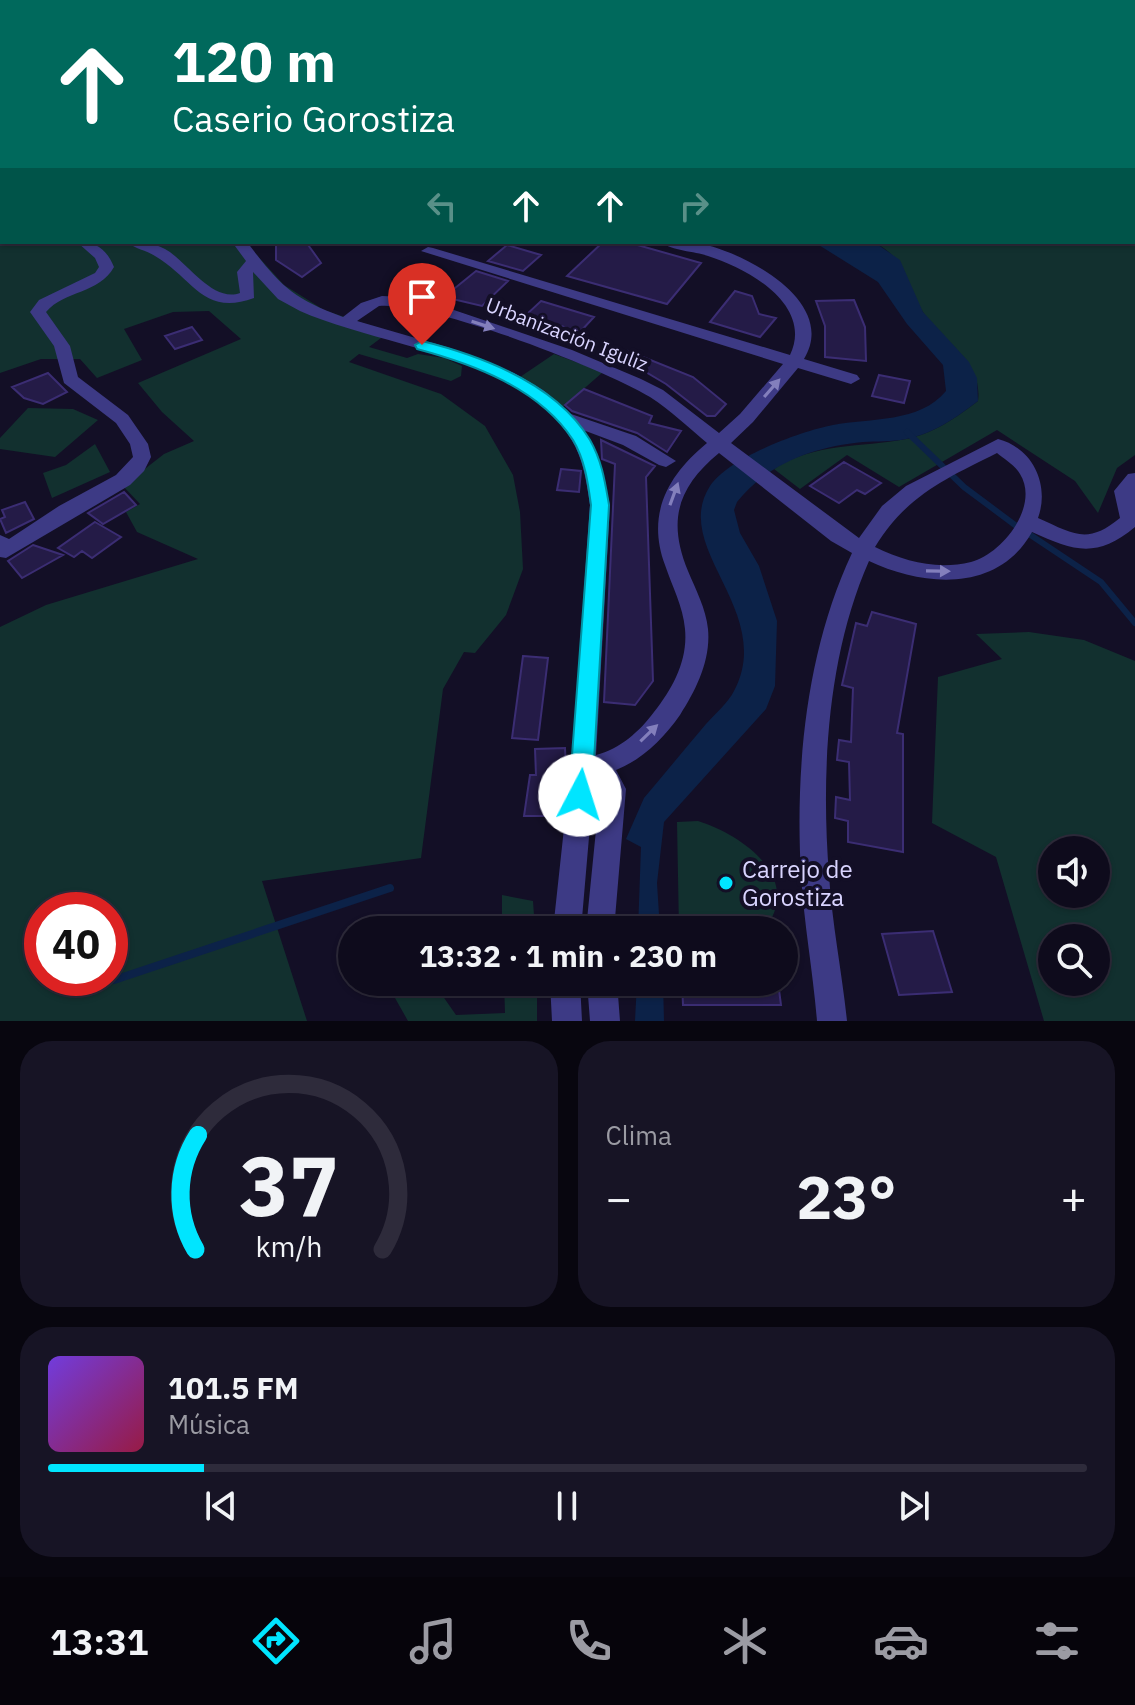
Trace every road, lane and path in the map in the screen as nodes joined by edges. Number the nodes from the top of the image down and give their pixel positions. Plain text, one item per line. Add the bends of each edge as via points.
1 (88, 244) edge
2 (139, 244) edge
3 (241, 244) edge
4 (677, 244) edge
5 (428, 251) dead end
6 (254, 261) junction
7 (346, 323) junction
8 (794, 362) junction
9 (851, 379) dead end
10 (564, 418) junction
11 (725, 450) junction
12 (666, 461) dead end
13 (1135, 479) edge
14 (1027, 521) junction
15 (0, 542) edge
16 (864, 550) junction
17 (592, 768) junction
18 (569, 916) edge
19 (601, 916) edge
20 (566, 996) edge
21 (603, 996) edge
22 (567, 1021) edge
23 (605, 1021) edge
24 (832, 1021) edge

1 - 15 street via 104,257 105,267 88,287 40,306 41,322 65,350 70,379 122,419 142,457 123,480 6,551
2 - 6 street via 161,253 225,301 248,295 245,272
3 - 6 street
4 - 8 street via 720,253 780,290 804,327 803,346
5 - 8 street, Urbanización Iguliz
6 - 7 street via 291,300
7 - 10 street via 468,358 509,377
7 -> 11 street, Urbanización Iguliz via 373,303 423,305 628,378 657,394
8 - 9 street, Urbanización Iguliz
11 -> 8 street
10 - 12 street via 612,432
10 - 17 street via 593,466 600,505
11 - 16 street, Urbanización Iguliz via 802,511
17 -> 11 street via 621,757 652,733 690,679 698,649 696,620 668,549 666,529 678,482
13 - 14 street via 1124,491 1131,520 1111,539 1079,543
16 -> 14 street, Urbanización Iguliz via 935,573 978,568 999,559
14 - 16 street via 1034,496 1032,477 998,445 917,488 888,512
16 - 24 street via 830,644 816,743 814,859
17 - 18 street
17 - 19 street via 613,789
20 - 22 street
21 - 23 street

